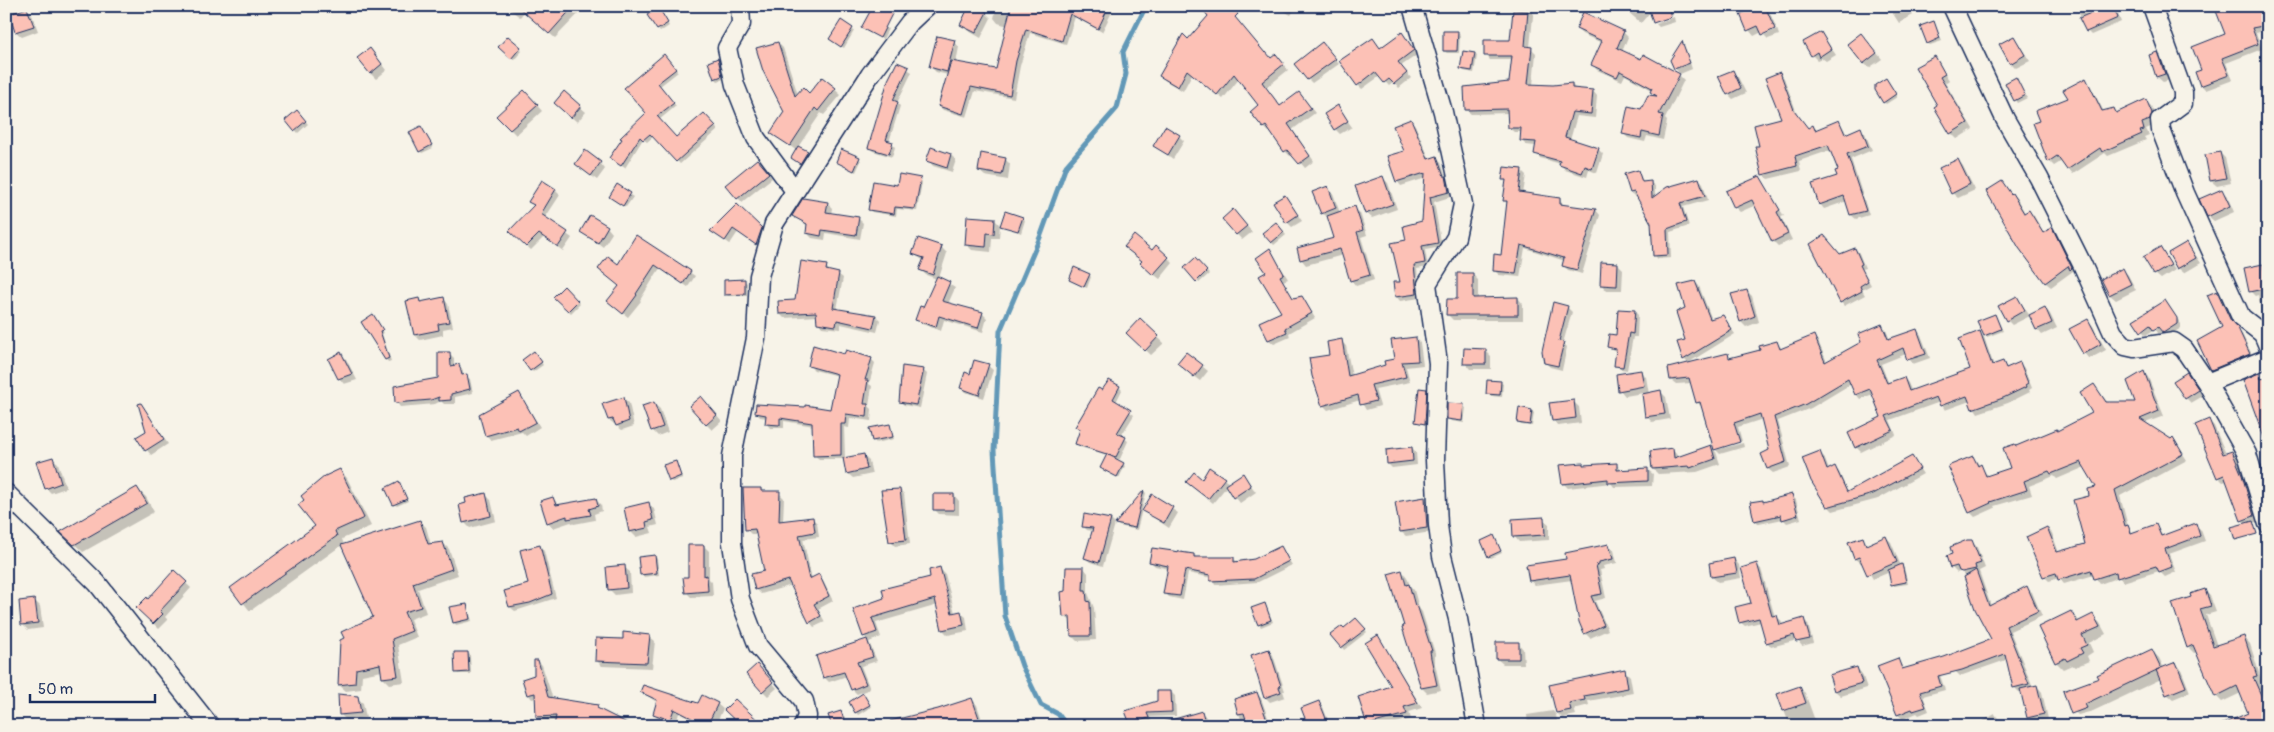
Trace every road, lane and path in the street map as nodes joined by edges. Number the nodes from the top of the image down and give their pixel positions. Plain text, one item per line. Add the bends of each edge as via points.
1 (740, 6) edge
2 (927, 6) edge
3 (1412, 6) edge
4 (1952, 6) edge
5 (2152, 6) edge
6 (795, 191) junction
7 (2268, 346) edge
8 (2268, 358) edge
9 (2207, 383) junction
10 (6, 493) edge
11 (2268, 524) edge
12 (210, 726) edge
13 (803, 726) edge
14 (1477, 726) edge

1 - 6 street via 741,24 727,48 735,85 756,138
2 - 6 street via 910,22 870,75
3 - 14 street via 1443,112 1463,204 1456,237 1427,284 1438,363 1435,460 1438,525
4 - 9 street via 2005,119 2082,264 2113,334 2125,346 2134,348 2174,342 2184,349
5 - 7 street via 2183,92 2183,103 2160,120 2161,130 2185,193 2242,317 2263,334
6 - 13 street via 774,224 759,276 756,338 732,456 732,543 740,599 758,646 804,701 807,716
8 - 9 street
9 - 11 street via 2247,454
10 - 12 street via 97,583

